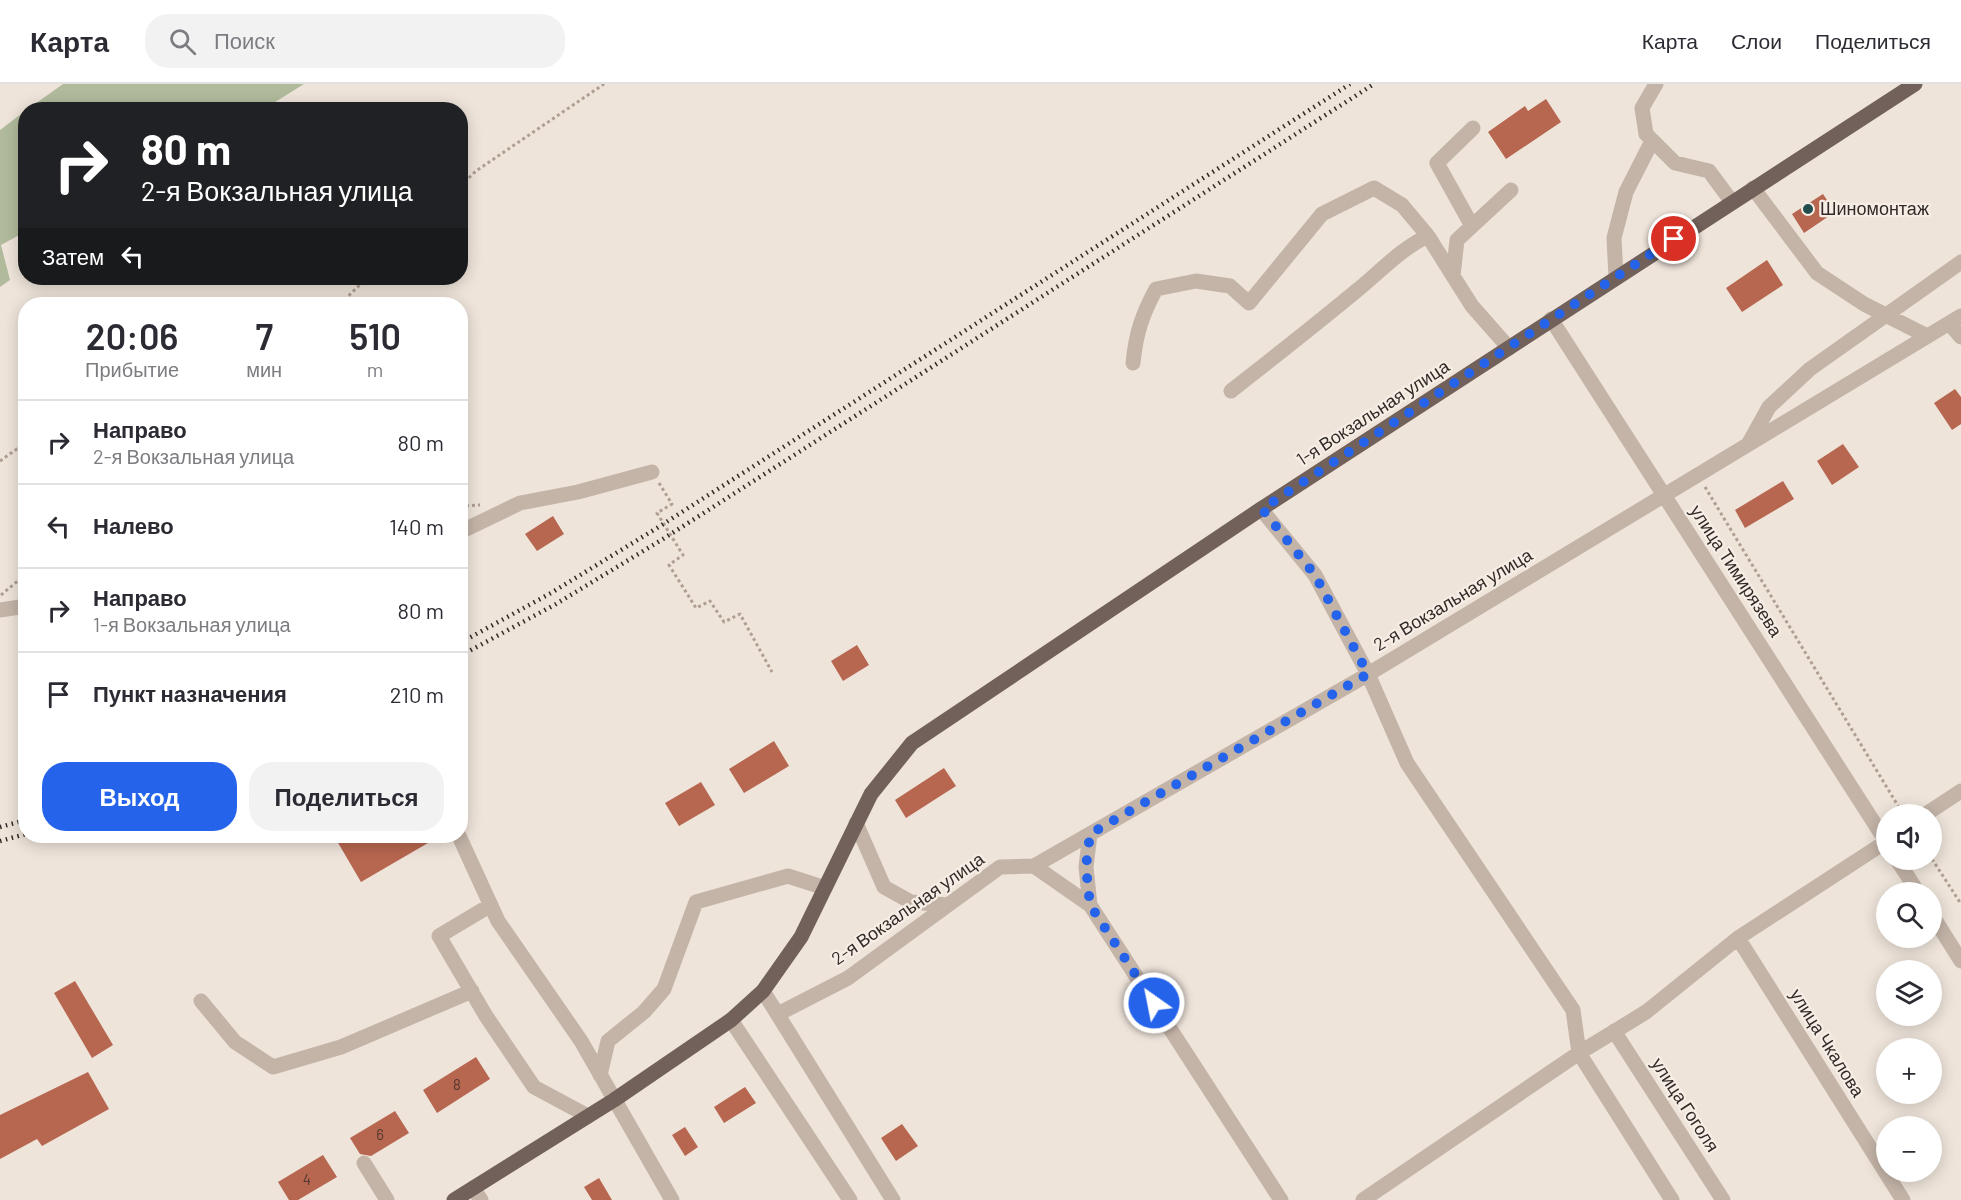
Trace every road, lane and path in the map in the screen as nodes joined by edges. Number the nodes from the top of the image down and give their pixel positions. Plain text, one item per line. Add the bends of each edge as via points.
1 (604, 84) edge
2 (1656, 84) edge
3 (1915, 84) edge
4 (1473, 128) dead end
5 (1652, 141) junction
6 (468, 178) edge
7 (1753, 189) junction
8 (1512, 190) dead end
9 (1732, 202) junction
10 (1472, 226) junction
11 (1428, 236) junction
12 (1961, 262) edge
13 (1454, 276) junction
14 (1616, 277) junction
15 (360, 285) edge
16 (348, 297) edge
17 (1885, 315) junction
18 (1551, 320) junction
19 (1955, 320) edge
20 (1927, 336) junction
21 (1961, 337) edge
22 (1509, 348) junction
23 (1133, 363) dead end
24 (1231, 391) dead end
25 (1749, 444) junction
26 (18, 449) edge
27 (0, 461) edge
28 (652, 472) joint
29 (1698, 475) junction
30 (1664, 495) junction
31 (1262, 509) junction
32 (468, 528) edge
33 (18, 581) edge
34 (0, 596) edge
35 (18, 607) edge
36 (0, 610) edge
37 (772, 672) dead end
38 (1368, 674) junction
39 (1961, 791) edge
40 (1898, 804) edge
41 (1941, 804) edge
42 (856, 823) junction
43 (1876, 825) edge
44 (1090, 834) junction
45 (462, 843) edge
46 (1876, 849) edge
47 (1034, 866) junction
48 (1939, 870) edge
49 (825, 888) junction
50 (1961, 904) edge
51 (491, 905) junction
52 (947, 905) junction
53 (1090, 905) junction
54 (1942, 931) edge
55 (1738, 938) junction
56 (1961, 961) edge
57 (472, 991) junction
58 (763, 991) junction
59 (201, 1001) dead end
60 (778, 1014) junction
61 (731, 1020) junction
62 (1614, 1031) junction
63 (1579, 1053) junction
64 (600, 1074) junction
65 (614, 1100) junction
66 (588, 1116) junction
67 (364, 1163) dead end
68 (477, 1194) edge
69 (387, 1200) edge
70 (454, 1200) edge
71 (672, 1200) edge
72 (850, 1200) edge
73 (893, 1200) edge
74 (1281, 1200) edge
75 (1363, 1200) edge
76 (1672, 1200) edge
77 (1723, 1200) edge
78 (1903, 1200) edge

1 - 6 path
2 - 5 street via 1642,108 1646,134
3 - 7 main road, 1-я Вокзальная улица
4 - 10 street via 1437,163
5 - 9 street via 1675,163 1709,171
5 - 14 street via 1626,192 1614,238
7 - 9 main road, 1-я Вокзальная улица
7 - 17 street via 1817,273
8 - 10 street
9 - 14 main road, 1-я Вокзальная улица
10 - 13 street via 1457,240
11 - 13 street
11 - 23 street via 1402,205 1374,188 1322,214 1249,303 1230,286 1196,281 1156,289 1142,315
11 - 24 street via 1408,246
12 - 17 street
13 - 22 street via 1472,306
14 - 18 main road, 1-я Вокзальная улица
15 - 16 path
17 - 20 street
17 - 25 street via 1810,369 1769,407
18 - 22 main road, 1-я Вокзальная улица
18 - 30 street, улица Тимирязева
19 - 20 street, 2-я Вокзальная улица
19 - 21 street
20 - 25 street, 2-я Вокзальная улица
22 - 31 main road, 1-я Вокзальная улица
25 - 29 street, 2-я Вокзальная улица
26 - 27 path
28 - 32 street via 520,503
28 - 37 path via 672,504 657,513 683,555 669,565 696,608 710,601 724,622 740,614
29 - 30 street, 2-я Вокзальная улица
29 - 40 path
30 - 38 street, 2-я Вокзальная улица
30 - 43 street, улица Тимирязева
31 - 38 street via 1315,575
31 - 42 main road, 1-я Вокзальная улица via 912,743 871,794
33 - 34 path
35 - 36 street
38 - 44 street, 2-я Вокзальная улица
38 - 63 street via 1407,763 1574,1010
39 - 41 street
42 - 49 main road, 1-я Вокзальная улица
42 - 52 street via 884,887 911,902
44 - 47 street, 2-я Вокзальная улица
44 - 53 street via 1086,867
45 - 51 street
46 - 55 street
47 - 52 street, 2-я Вокзальная улица via 1000,867
47 - 53 street
48 - 50 path
49 - 58 main road, 1-я Вокзальная улица via 801,937
49 - 64 street via 788,876 696,902 664,989 644,1012 608,1041
51 - 57 street via 439,936
51 - 64 street
52 - 60 street, 2-я Вокзальная улица via 848,978
53 - 74 street
54 - 56 street
55 - 62 street via 1646,1012
55 - 78 street, улица Чкалова
57 - 59 street via 341,1047 273,1067 235,1042
57 - 66 street via 534,1087
58 - 60 street
58 - 61 main road, 1-я Вокзальная улица
60 - 73 street
61 - 65 main road
61 - 72 street
62 - 63 street
62 - 77 street, улица Гоголя
63 - 75 street
63 - 76 street
64 - 65 street
65 - 66 main road
65 - 71 street
66 - 68 main road
67 - 69 street
68 - 70 main road

